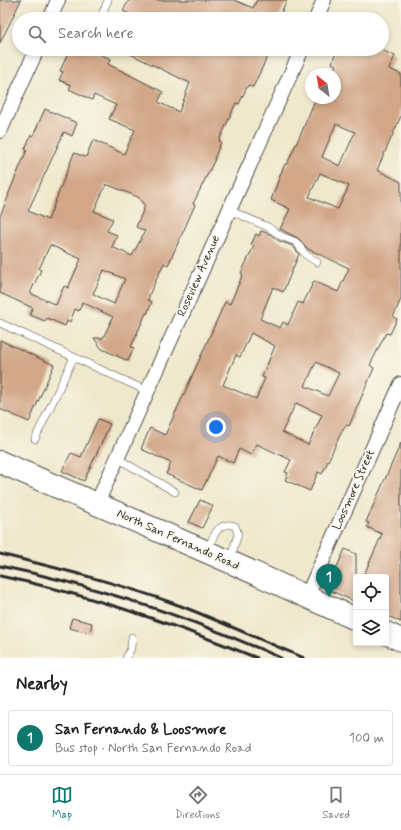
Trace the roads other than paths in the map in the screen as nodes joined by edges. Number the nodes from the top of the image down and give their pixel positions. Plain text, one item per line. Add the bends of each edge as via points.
1 (58, 0) edge
2 (108, 0) edge
3 (324, 0) edge
4 (54, 12) edge
5 (103, 12) edge
6 (319, 12) edge
7 (34, 56) edge
8 (299, 56) edge
9 (0, 131) edge
10 (229, 210) junction
11 (317, 262) dead end
12 (0, 323) edge
13 (74, 357) junction
14 (401, 384) edge
15 (147, 391) junction
16 (35, 439) dead end
17 (117, 458) junction
18 (0, 462) edge
19 (175, 492) dead end
20 (96, 503) junction
21 (207, 552) junction
22 (230, 562) junction
23 (307, 596) junction
24 (353, 618) edge
25 (389, 634) edge
26 (132, 637) dead end
27 (401, 640) edge
28 (126, 658) edge

1 - 4 street
2 - 5 lane
3 - 6 street
7 - 9 street
8 - 10 street, Roseview Avenue
10 - 11 lane via 296,242 306,255
10 - 15 street, Roseview Avenue
12 - 13 lane
13 - 15 lane
13 - 16 lane
14 - 23 street, Loosmore Street
15 - 17 street, Roseview Avenue
17 - 19 lane
17 - 20 street, Roseview Avenue
18 - 20 main road, North San Fernando Road
20 - 21 main road, North San Fernando Road
21 - 22 main road, North San Fernando Road
21 - 22 lane via 216,532 228,524 235,526 238,534
22 - 23 main road, North San Fernando Road
23 - 24 main road, North San Fernando Road
25 - 27 main road
26 - 28 lane via 131,648

